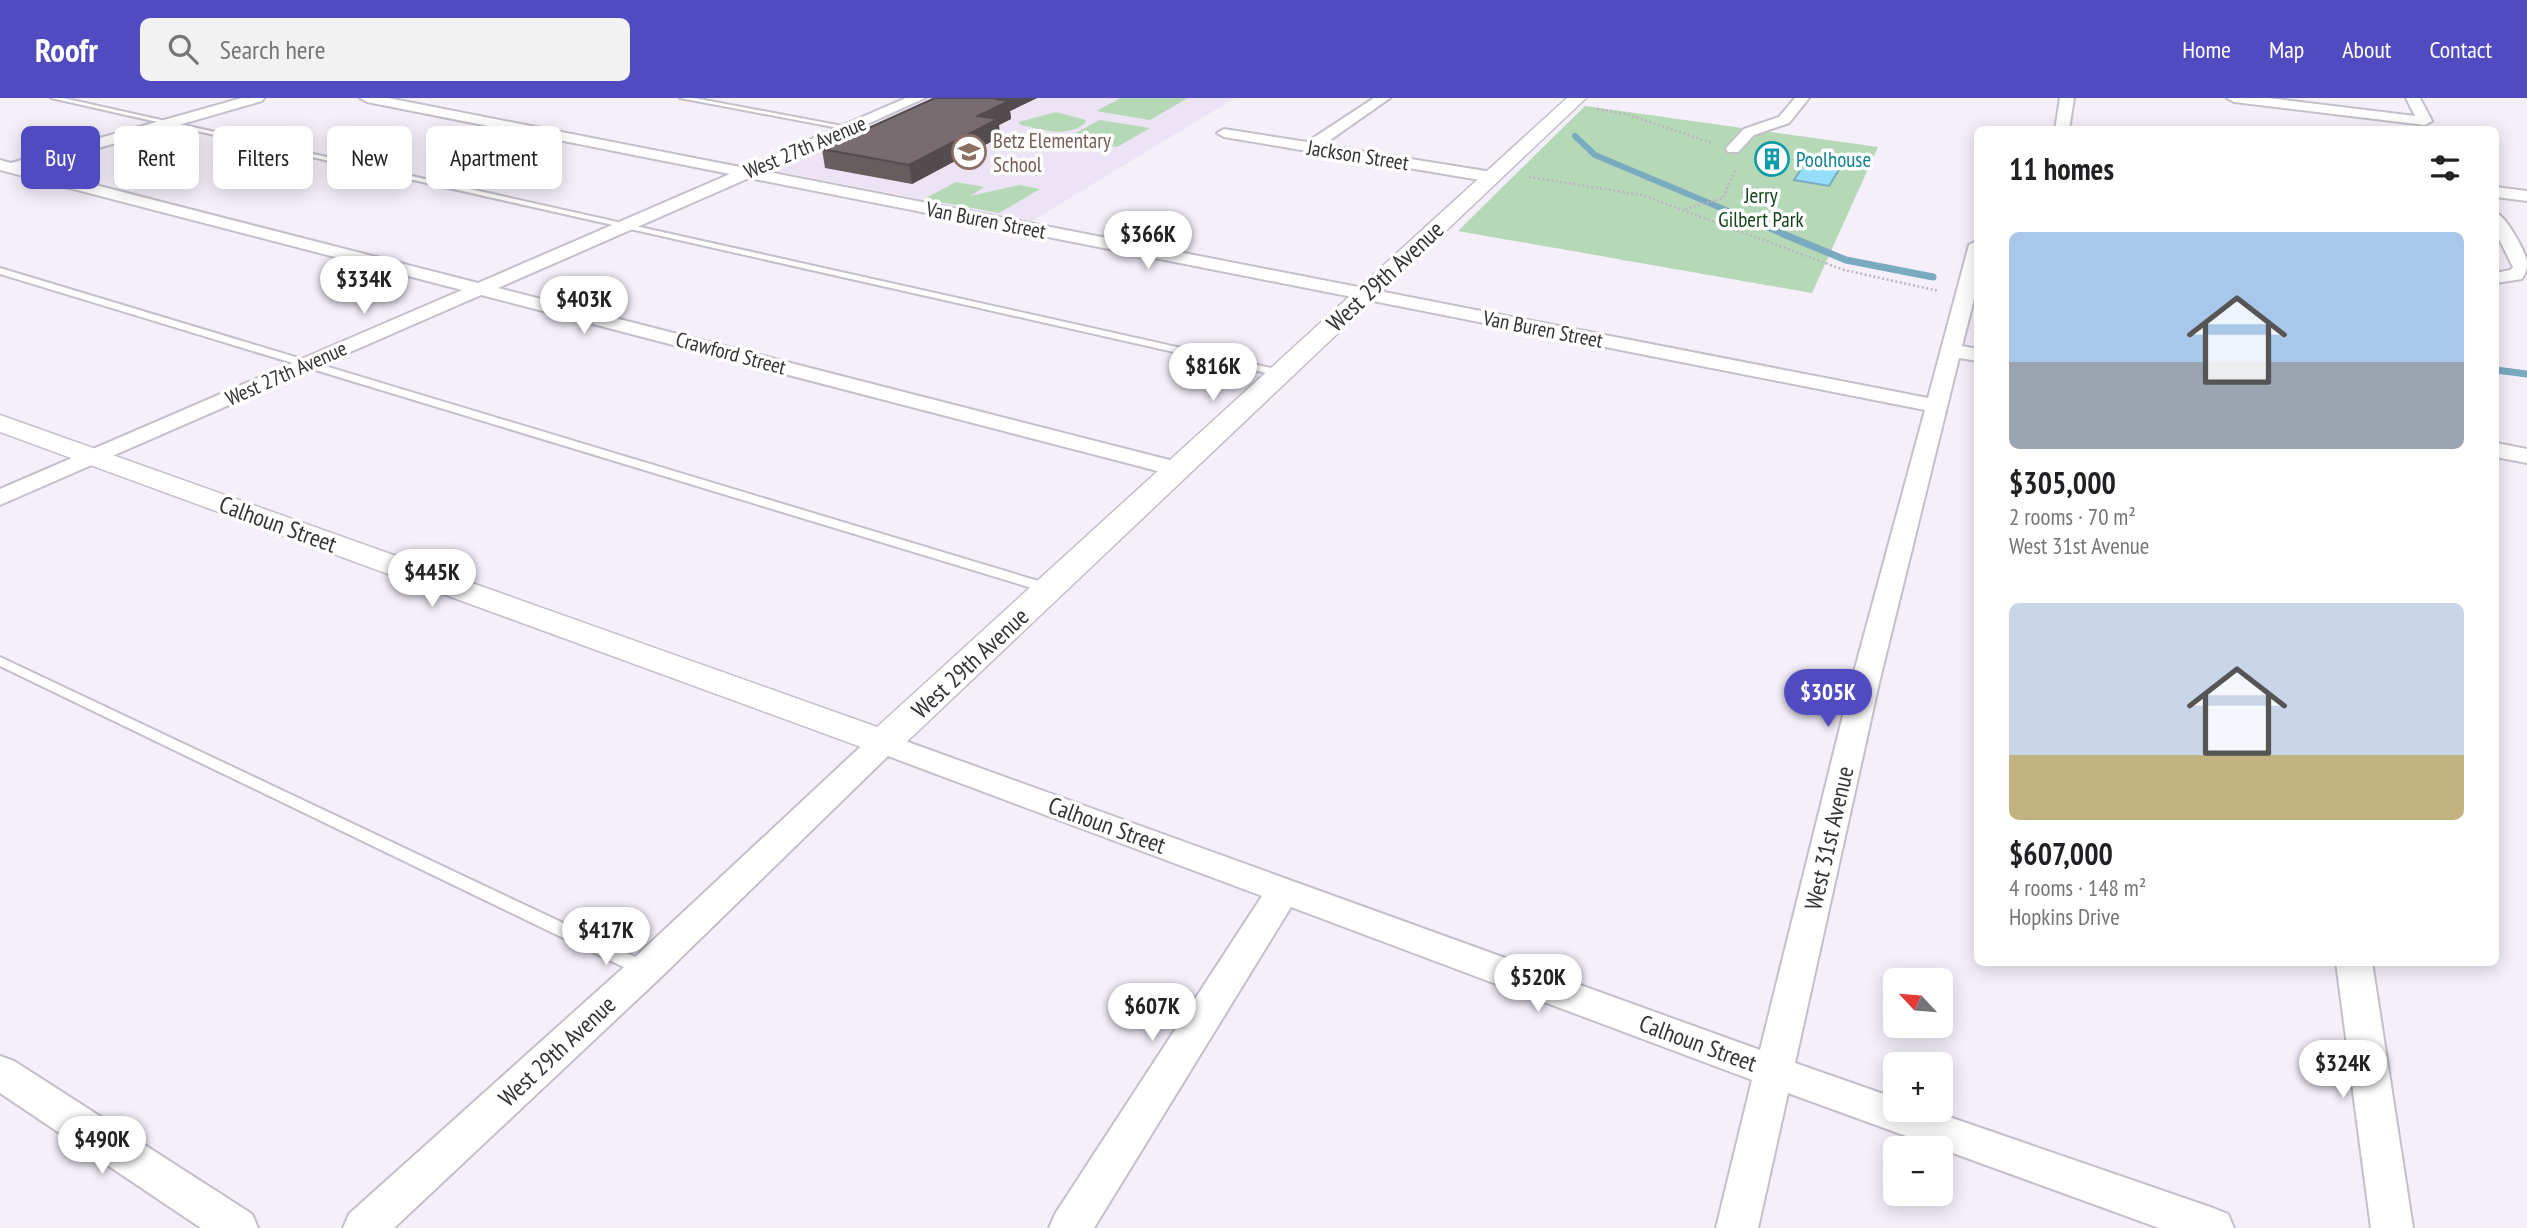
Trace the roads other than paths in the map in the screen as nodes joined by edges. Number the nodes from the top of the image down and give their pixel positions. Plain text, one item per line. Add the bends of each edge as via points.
1 (54, 98) edge
2 (257, 98) edge
3 (367, 98) edge
4 (683, 98) edge
5 (918, 98) edge
6 (1383, 98) edge
7 (1802, 98) edge
8 (2067, 98) edge
9 (2234, 98) edge
10 (2413, 98) edge
11 (2273, 101) edge
12 (1585, 103) edge
13 (168, 123) junction
14 (2063, 126) edge
15 (849, 128) junction
16 (1224, 133) dead end
17 (1310, 147) junction
18 (1736, 155) road end
19 (4, 168) edge
20 (745, 173) junction
21 (1494, 175) junction
22 (2499, 192) edge
23 (2527, 196) edge
24 (2499, 224) edge
25 (624, 226) junction
26 (0, 271) edge
27 (1974, 278) edge
28 (2500, 278) edge
29 (480, 288) junction
30 (1366, 294) junction
31 (1965, 353) edge
32 (306, 364) junction
33 (1280, 373) junction
34 (1936, 406) junction
35 (0, 423) edge
36 (2499, 451) edge
37 (2527, 456) edge
38 (93, 457) junction
39 (1177, 469) junction
40 (0, 498) edge
41 (1050, 589) junction
42 (0, 661) edge
43 (883, 743) junction
44 (1284, 890) junction
45 (2355, 966) edge
46 (646, 970) junction
47 (0, 1072) edge
48 (1775, 1072) junction
49 (237, 1228) edge
50 (365, 1228) edge
51 (1070, 1228) edge
52 (1737, 1228) edge
53 (2213, 1228) edge
54 (2392, 1228) edge

1 - 13 lane
2 - 13 street
3 - 20 street, Van Buren Street
4 - 15 lane
5 - 15 street, West 27th Avenue
6 - 17 street
7 - 18 street via 1784,120 1749,132
8 - 14 street
9 - 11 street
10 - 11 street via 2425,121
12 - 21 street, West 29th Avenue
13 - 19 street
13 - 25 lane
15 - 20 street, West 27th Avenue
16 - 17 street, Jackson Street
17 - 21 street, Jackson Street
19 - 29 street, Crawford Street
20 - 25 street, West 27th Avenue
20 - 30 street, Van Buren Street
21 - 30 street, West 29th Avenue
22 - 23 street
24 - 28 street via 2522,267 2516,275
25 - 29 street, West 27th Avenue
25 - 33 lane
26 - 32 lane
27 - 31 street, West 31st Avenue
29 - 32 street, West 27th Avenue
29 - 39 street, Crawford Street
30 - 33 street, West 29th Avenue
30 - 34 street, Van Buren Street
31 - 34 street, West 31st Avenue
32 - 38 street, West 27th Avenue
32 - 41 lane
33 - 39 street, West 29th Avenue
34 - 48 street, West 31st Avenue via 1865,683
35 - 38 street, Calhoun Street
36 - 37 street
38 - 40 street, West 27th Avenue
38 - 43 street, Calhoun Street
39 - 41 street, West 29th Avenue
41 - 43 street, West 29th Avenue
42 - 46 lane
43 - 44 street, Calhoun Street
43 - 46 street, West 29th Avenue
44 - 48 street, Calhoun Street
44 - 51 street
45 - 54 street
46 - 50 street, West 29th Avenue
47 - 49 street
48 - 52 street, West 31st Avenue
48 - 53 street, Calhoun Street

